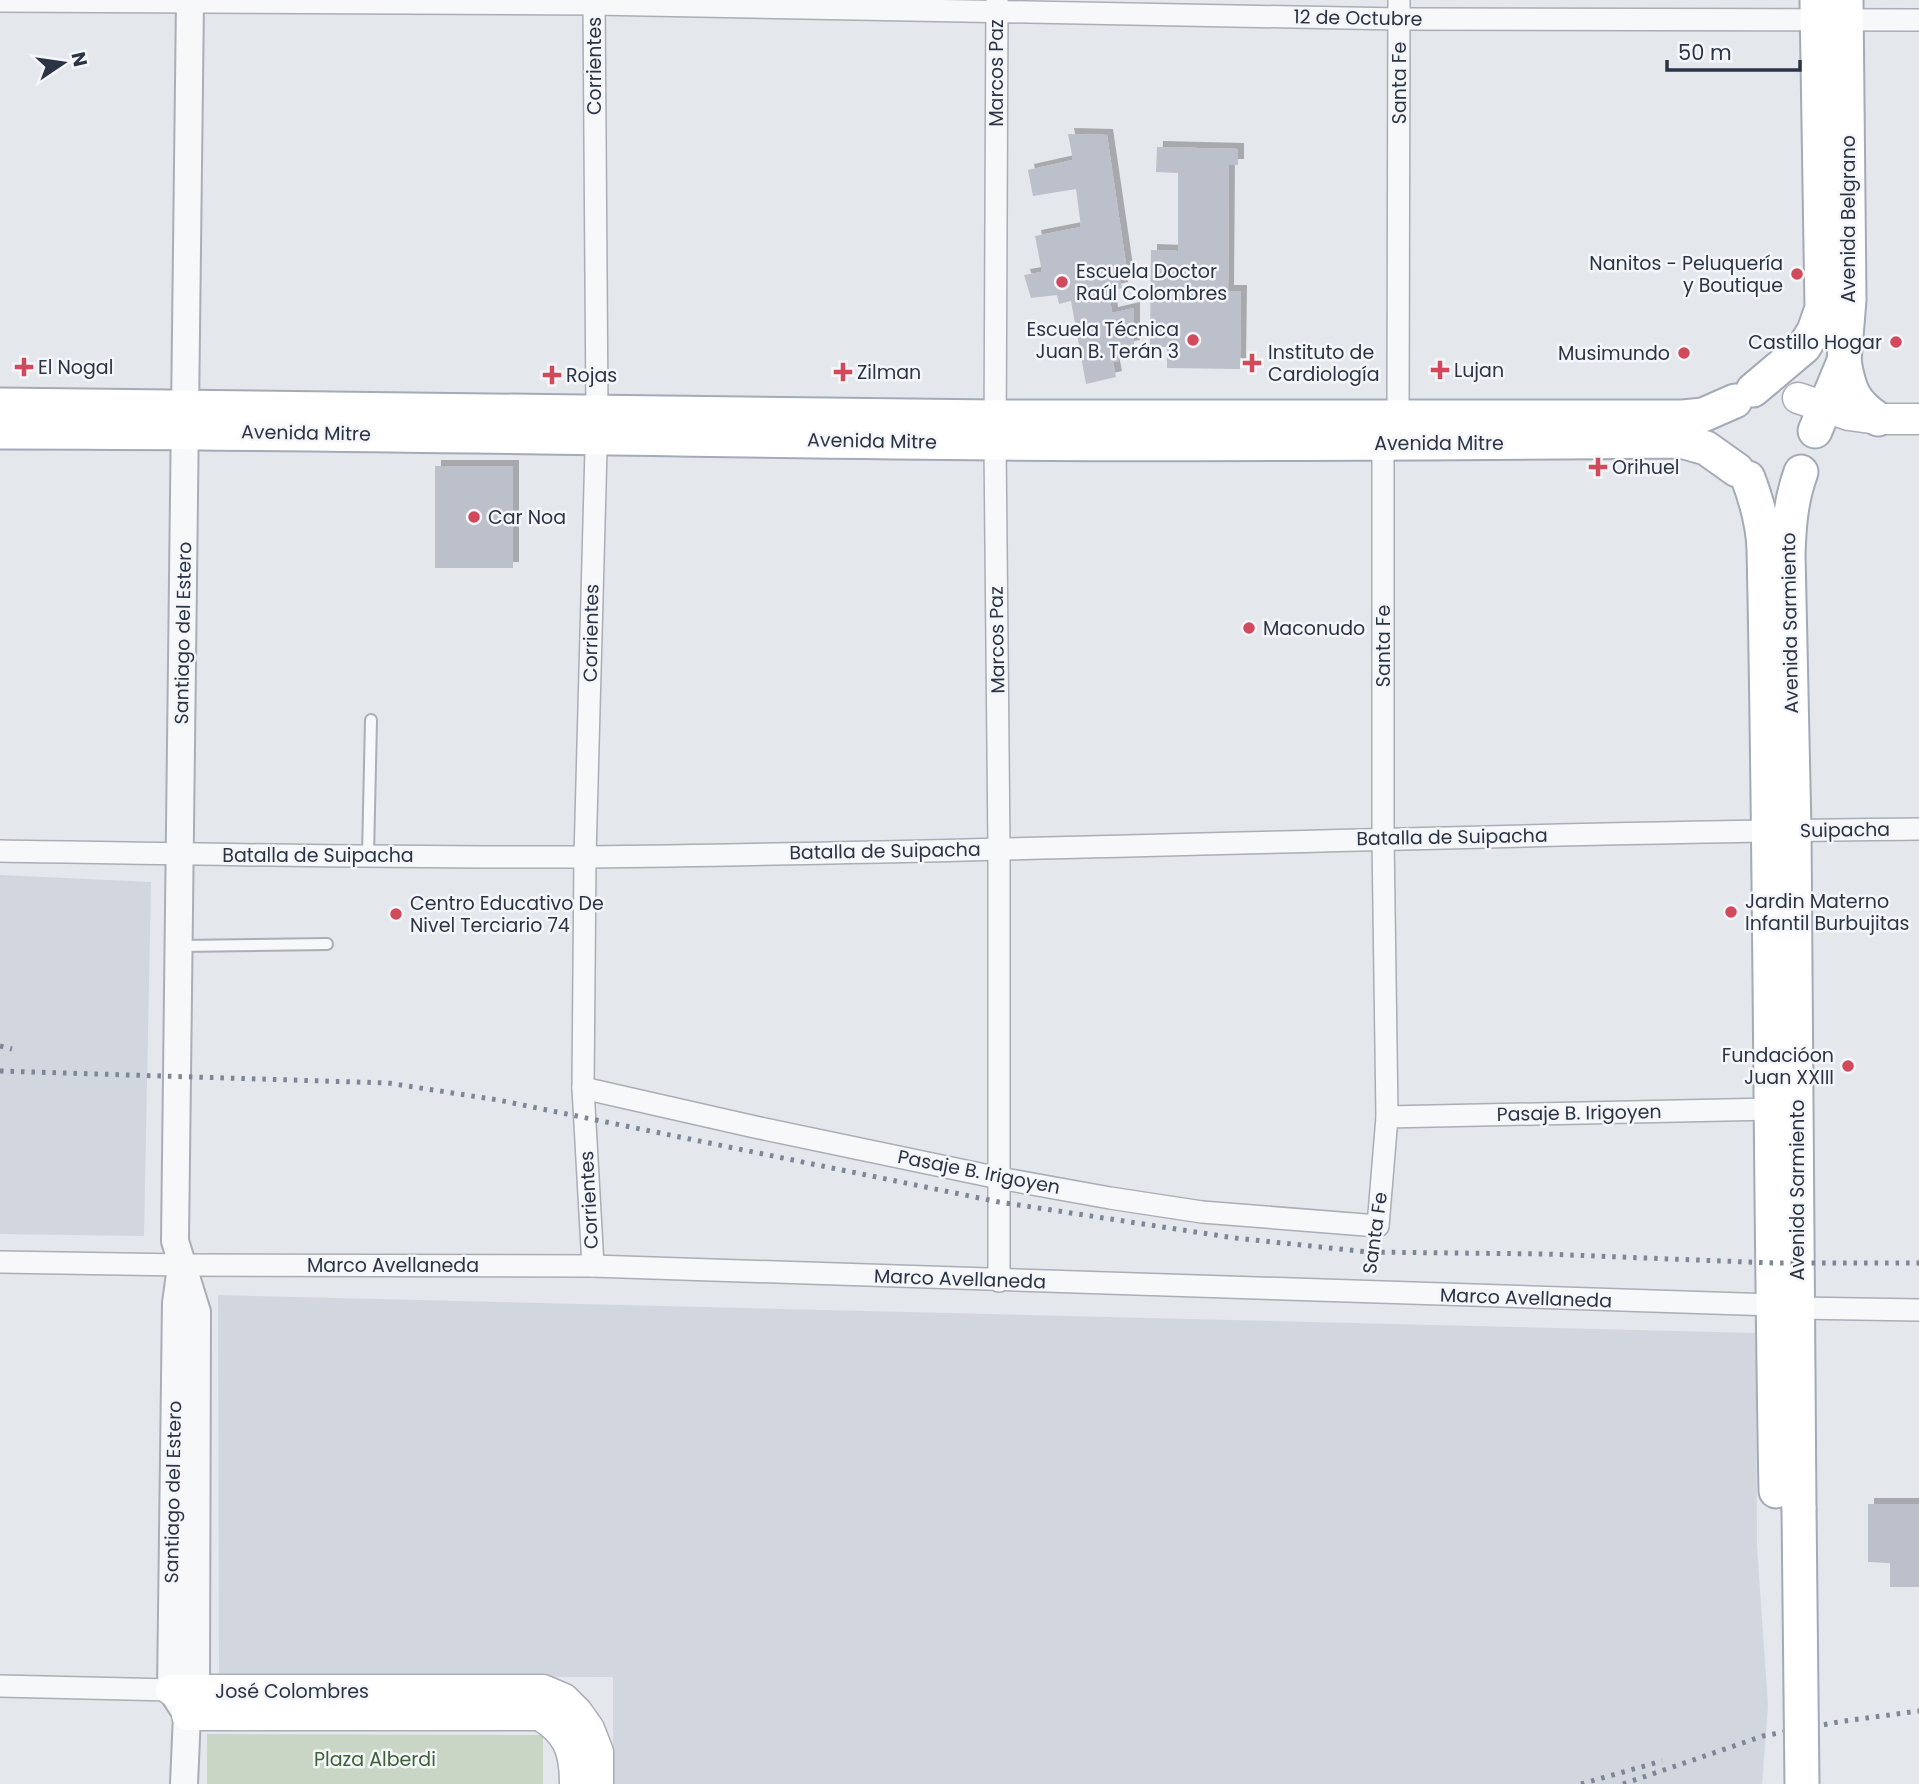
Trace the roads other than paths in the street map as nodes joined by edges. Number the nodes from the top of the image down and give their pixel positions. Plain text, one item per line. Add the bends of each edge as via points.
1 (0, 1) edge
2 (190, 1) edge
3 (594, 2) edge
4 (817, 4) edge
5 (997, 6) edge
6 (1399, 10) edge
7 (1832, 11) edge
8 (1919, 20) edge
9 (1844, 361) junction
10 (1744, 396) junction
11 (0, 405) edge
12 (1813, 412) junction
13 (1878, 419) junction
14 (1919, 419) edge
15 (185, 420) junction
16 (596, 424) junction
17 (996, 430) junction
18 (1390, 430) junction
19 (0, 432) edge
20 (1801, 472) junction
21 (1742, 474) junction
22 (371, 720) dead end
23 (1919, 829) edge
24 (1782, 831) junction
25 (1383, 838) junction
26 (999, 849) junction
27 (0, 851) edge
28 (180, 854) junction
29 (368, 855) junction
30 (585, 857) junction
31 (327, 944) dead end
32 (178, 946) junction
33 (583, 1088) junction
34 (1772, 1109) junction
35 (1387, 1117) junction
36 (999, 1178) junction
37 (1378, 1226) joint
38 (0, 1262) edge
39 (182, 1265) junction
40 (593, 1266) junction
41 (999, 1281) junction
42 (1785, 1306) junction
43 (1919, 1310) edge
44 (1788, 1510) junction
45 (0, 1686) edge
46 (185, 1698) junction
47 (567, 1718) junction
48 (184, 1784) edge
49 (575, 1784) edge
50 (598, 1784) edge
51 (1781, 1784) edge
52 (1802, 1784) edge

1 - 2 street, 12 de Octubre
2 - 3 street, 12 de Octubre
2 - 15 street, Santiago del Estero
3 - 4 street, 12 de Octubre
3 - 16 street, Corrientes
4 - 5 street, 12 de Octubre
5 - 6 street, 12 de Octubre
5 - 17 street, Marcos Paz
6 - 7 street, 12 de Octubre
6 - 18 street, Santa Fe
7 - 8 street, 12 de Octubre
7 - 9 main road, Avenida Belgrano via 1849,300
7 - 10 main road, Avenida Belgrano via 1822,308 1804,347
9 - 12 main road, Avenida Belgrano
9 - 13 main road via 1853,395 1861,408
10 - 12 main road via 1768,387 1784,390
10 - 18 main road, Avenida Mitre via 1703,415 1683,417
10 - 21 main road via 1726,414 1721,429 1727,458
11 - 15 main road, Avenida Mitre
12 - 13 main road
12 - 20 main road via 1815,446
13 - 14 main road
15 - 16 main road, Avenida Mitre
15 - 19 main road, Avenida Mitre
15 - 28 street, Santiago del Estero
16 - 17 main road, Avenida Mitre
16 - 30 street, Corrientes
17 - 18 main road, Avenida Mitre
17 - 26 street, Marcos Paz
18 - 21 main road, Avenida Mitre via 1681,441 1706,448
18 - 25 street, Santa Fe
20 - 21 main road via 1776,482
20 - 24 main road, Avenida Sarmiento via 1789,518
21 - 24 main road, Avenida Sarmiento via 1758,505 1763,530
22 - 29 lane
23 - 24 street, Suipacha
24 - 25 street, Batalla de Suipacha
24 - 34 main road, Avenida Sarmiento
24 - 42 main road, Avenida Sarmiento
25 - 26 street, Batalla de Suipacha
25 - 35 street, Santa Fe
26 - 30 street, Batalla de Suipacha
26 - 36 street, Marcos Paz
27 - 28 street, Batalla de Suipacha
28 - 29 street, Batalla de Suipacha
28 - 32 street, Santiago del Estero
29 - 30 street, Batalla de Suipacha
30 - 33 street, Corrientes
31 - 32 lane
32 - 39 street, Santiago del Estero via 175,1241
33 - 36 street, Pasaje B. Irigoyen
33 - 40 street, Corrientes
34 - 35 street, Pasaje B. Irigoyen
34 - 42 main road, Avenida Sarmiento
35 - 37 street, Santa Fe
36 - 37 street, Pasaje B. Irigoyen via 1202,1212
36 - 41 street, Marcos Paz
38 - 39 street, Marco Avellaneda
39 - 40 street, Marco Avellaneda
39 - 46 street, Santiago del Estero via 197,1312
40 - 41 street, Marco Avellaneda
41 - 42 street, Marco Avellaneda
42 - 43 street, Marco Avellaneda
42 - 44 main road, Avenida Sarmiento
44 - 51 main road, Avenida Sarmiento
44 - 52 main road, Avenida Sarmiento, bridge
45 - 46 street, José Colombres
46 - 47 main road, José Colombres
46 - 48 street, Santiago del Estero
47 - 49 main road
47 - 50 main road via 589,1729 598,1752

